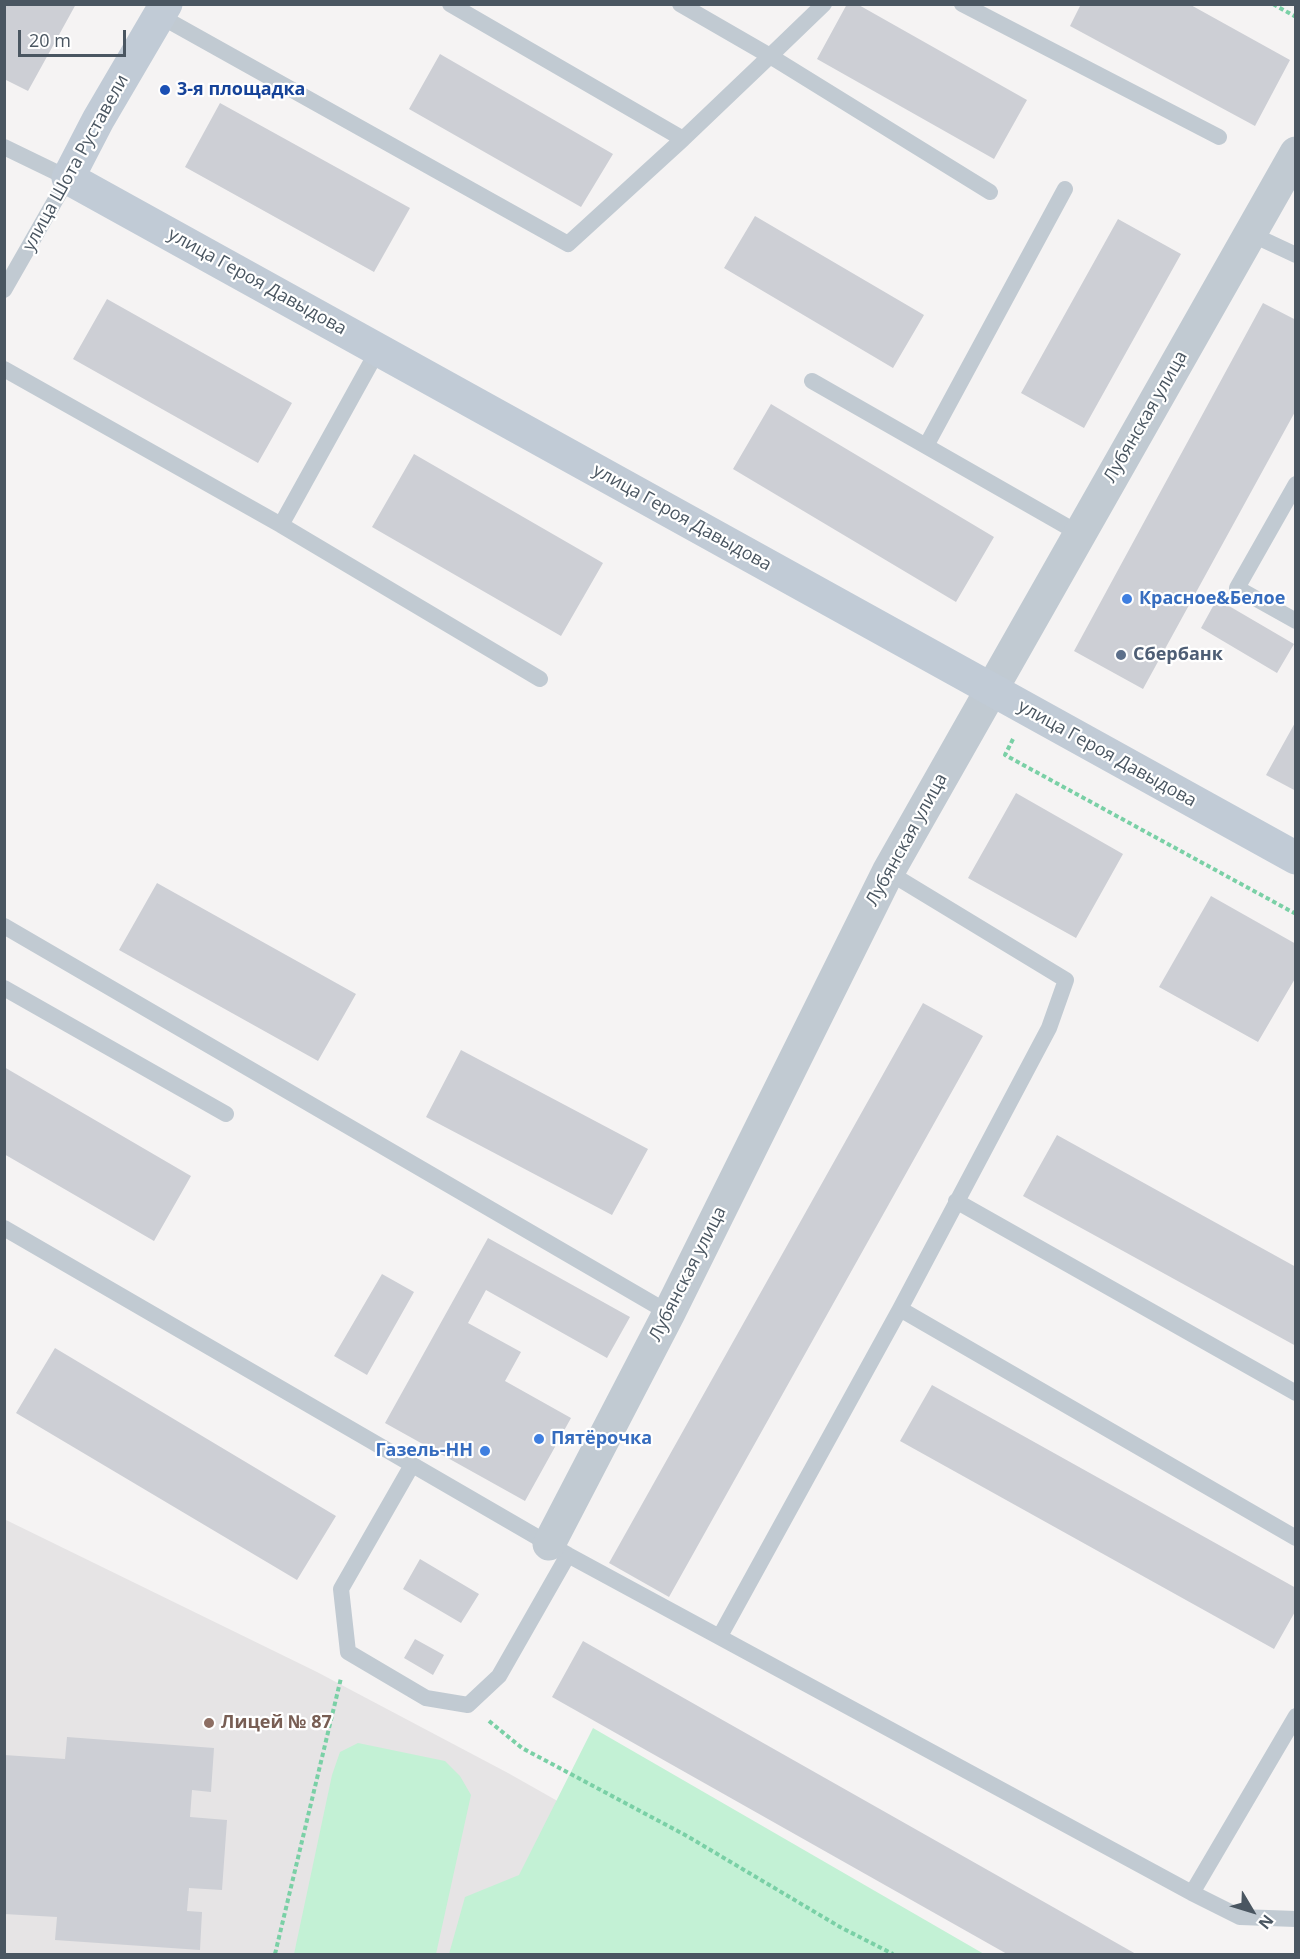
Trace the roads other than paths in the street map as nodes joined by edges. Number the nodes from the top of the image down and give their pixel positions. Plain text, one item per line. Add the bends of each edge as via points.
1 (450, 4) edge
2 (680, 4) edge
3 (824, 4) edge
4 (962, 4) edge
5 (163, 10) edge
6 (770, 56) junction
7 (1219, 137) dead end
8 (683, 139) junction
9 (4, 147) edge
10 (1296, 153) edge
11 (68, 178) junction
12 (1065, 189) dead end
13 (990, 192) dead end
14 (1251, 234) junction
15 (1296, 255) edge
16 (4, 290) edge
17 (378, 350) junction
18 (4, 369) edge
19 (812, 381) dead end
20 (926, 446) junction
21 (1296, 483) edge
22 (280, 525) junction
23 (1080, 534) junction
24 (1296, 621) edge
25 (540, 679) dead end
26 (991, 690) junction
27 (1296, 858) edge
28 (888, 872) junction
29 (4, 926) edge
30 (4, 988) edge
31 (226, 1114) dead end
32 (956, 1201) junction
33 (4, 1228) edge
34 (900, 1309) junction
35 (669, 1313) junction
36 (1296, 1392) edge
37 (412, 1465) junction
38 (1296, 1538) edge
39 (559, 1550) junction
40 (720, 1636) junction
41 (1296, 1716) edge
42 (1192, 1893) junction
43 (1296, 1919) edge

1 - 8 lane
2 - 6 lane
3 - 6 lane
4 - 7 lane
5 - 8 lane via 568,244
5 - 11 street, улица Шота Руставели
6 - 8 lane
6 - 13 lane
9 - 11 lane
10 - 14 street, Лубянская улица
11 - 16 lane, улица Шота Руставели
11 - 17 street, улица Героя Давыдова
12 - 20 lane
14 - 15 lane
14 - 23 street, Лубянская улица
17 - 22 lane
17 - 26 street, улица Героя Давыдова
18 - 22 lane
19 - 20 lane
20 - 23 lane
21 - 24 lane via 1237,588
22 - 25 lane
23 - 26 street, Лубянская улица
26 - 27 street, улица Героя Давыдова
26 - 28 street, Лубянская улица
28 - 32 lane via 1066,980 1049,1028
28 - 35 street, Лубянская улица
29 - 35 lane
30 - 31 lane
32 - 34 lane
32 - 36 lane
33 - 37 lane
34 - 38 lane
34 - 40 lane
35 - 39 street, Лубянская улица
37 - 39 lane
37 - 39 lane via 341,1589 348,1652 426,1698 468,1705 499,1676
39 - 40 lane
40 - 42 lane
41 - 42 lane
42 - 43 lane via 1240,1917

